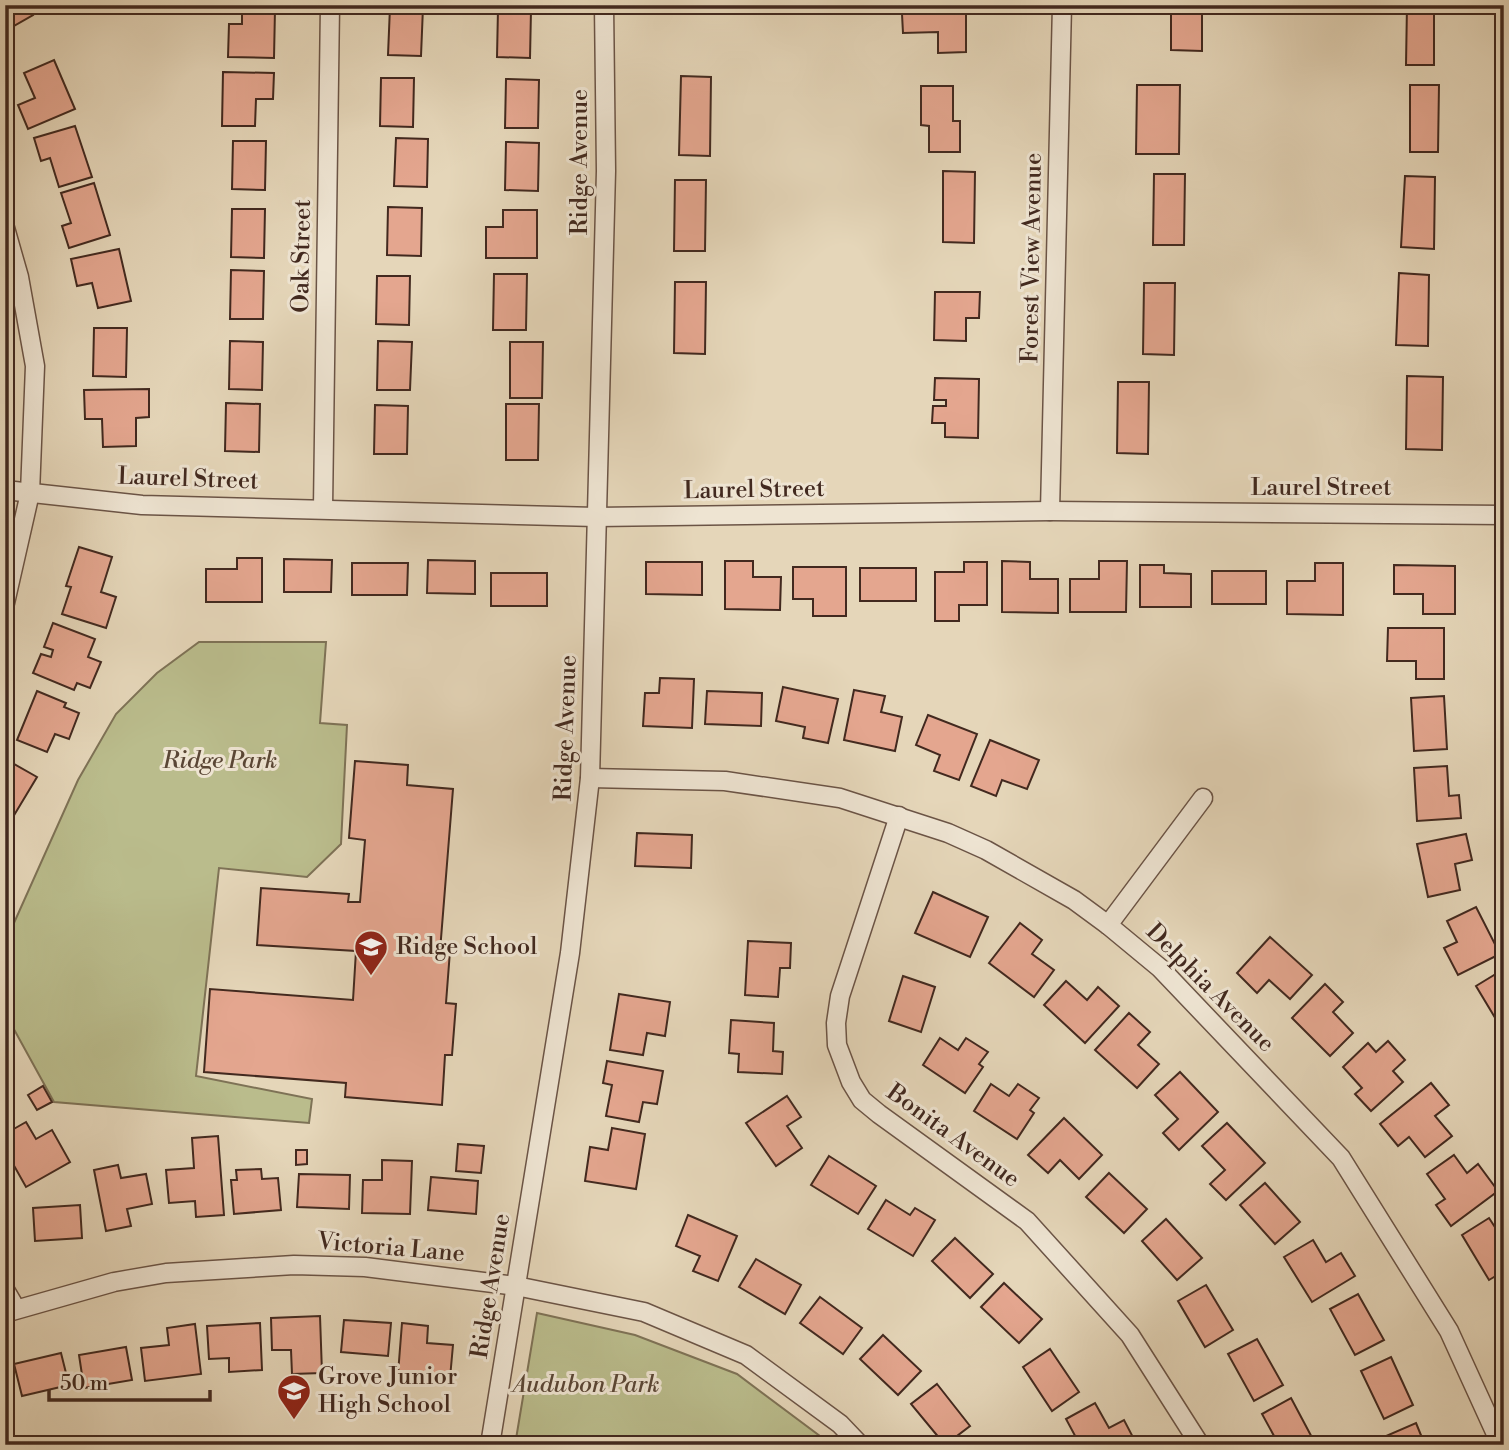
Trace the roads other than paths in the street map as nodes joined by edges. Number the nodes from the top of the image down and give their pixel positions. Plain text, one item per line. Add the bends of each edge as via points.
1 (330, 5) edge
2 (604, 5) edge
3 (1062, 5) edge
4 (5, 228) edge
5 (5, 490) edge
6 (30, 493) junction
7 (323, 508) junction
8 (1051, 511) junction
9 (1504, 515) edge
10 (596, 517) junction
11 (5, 603) edge
12 (590, 778) junction
13 (1203, 798) dead end
14 (899, 816) junction
15 (1108, 925) junction
16 (516, 1286) junction
17 (5, 1290) edge
18 (11, 1311) edge
19 (490, 1445) edge
20 (860, 1445) edge
21 (1200, 1445) edge
22 (1501, 1445) edge

1 - 7 street, Oak Street
2 - 10 street, Ridge Avenue via 606,170
3 - 8 street, Forest View Avenue
4 - 6 street via 35,366
5 - 6 street, Laurel Street
6 - 7 street, Laurel Street via 142,505
6 - 11 street
7 - 10 street, Laurel Street
8 - 9 street, Laurel Street
8 - 10 street, Laurel Street
10 - 12 street, Ridge Avenue
12 - 14 street, Delphia Avenue via 767,785 840,797
12 - 16 street, Ridge Avenue via 570,954
13 - 15 street
14 - 15 street, Delphia Avenue via 986,850
14 - 21 street, Bonita Avenue via 840,996 837,1045 851,1082 862,1100 879,1114 1027,1222 1130,1335
15 - 22 street, Delphia Avenue via 1160,968 1341,1158 1449,1331
16 - 18 street, Victoria Lane via 365,1267 293,1265 166,1273 114,1282
16 - 19 street, Ridge Avenue
16 - 20 street, Victoria Lane via 644,1312 746,1356 840,1424
17 - 18 street

